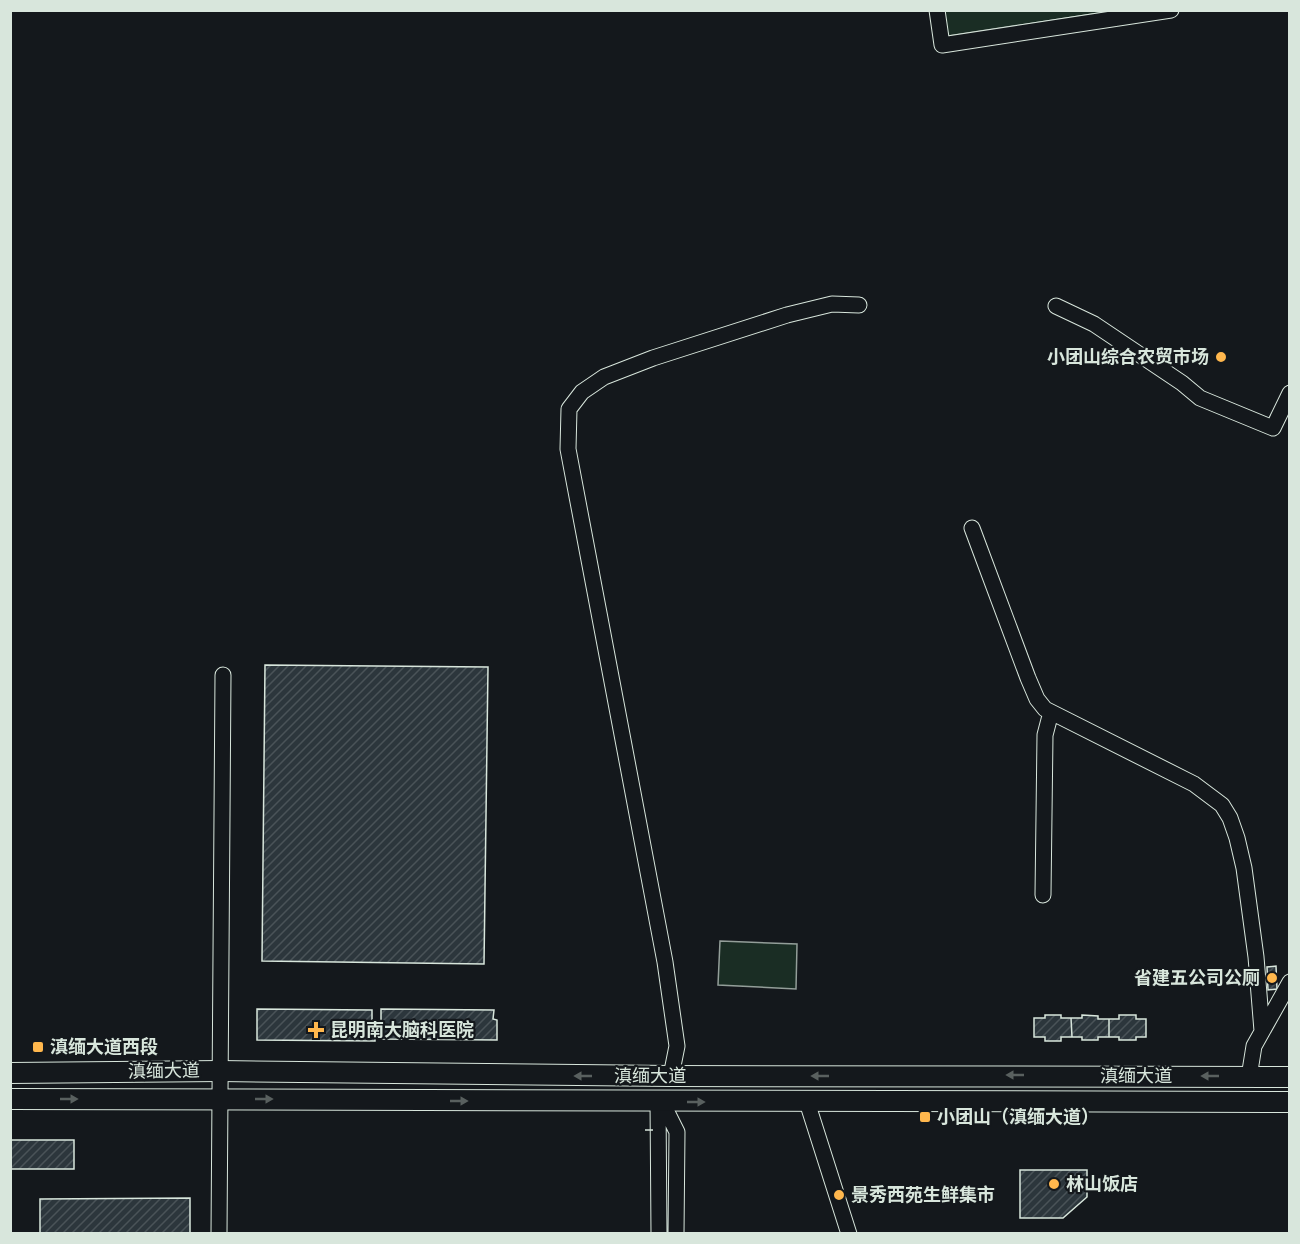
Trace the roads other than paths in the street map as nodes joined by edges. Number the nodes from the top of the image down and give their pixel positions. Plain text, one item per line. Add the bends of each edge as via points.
1 (937, 10) edge
2 (1171, 10) edge
3 (859, 305) dead end
4 (1056, 306) dead end
5 (1290, 393) edge
6 (972, 528) dead end
7 (223, 675) dead end
8 (1051, 712) junction
9 (1043, 895) dead end
10 (1290, 982) edge
11 (1262, 1030) junction
12 (219, 1071) junction
13 (10, 1073) edge
14 (671, 1076) junction
15 (1249, 1077) junction
16 (1290, 1077) edge
17 (10, 1099) edge
18 (221, 1099) junction
19 (660, 1102) junction
20 (807, 1102) junction
21 (1290, 1102) edge
22 (219, 1233) edge
23 (659, 1233) edge
24 (676, 1233) edge
25 (849, 1233) edge

1 - 2 street via 942,45
3 - 14 street via 832,304 787,315 652,358 604,377 582,392 569,409 568,449 665,962 677,1046
4 - 5 street via 1094,324 1200,398 1273,428
6 - 8 street via 1037,699
7 - 12 street
8 - 9 street via 1045,735
8 - 11 street via 1194,784 1213,796 1230,818 1244,868
10 - 11 street
11 - 15 street via 1254,1046
12 - 13 main road, 滇缅大道
14 -> 12 main road, 滇缅大道
12 - 18 street
15 -> 14 main road, 滇缅大道
15 - 16 main road, 滇缅大道
17 -> 18 main road, 滇缅大道
18 -> 19 main road, 滇缅大道
18 - 22 street
19 -> 20 main road, 滇缅大道
19 - 23 street
19 - 24 street via 677,1132
20 - 21 main road, 滇缅大道
20 - 25 street

